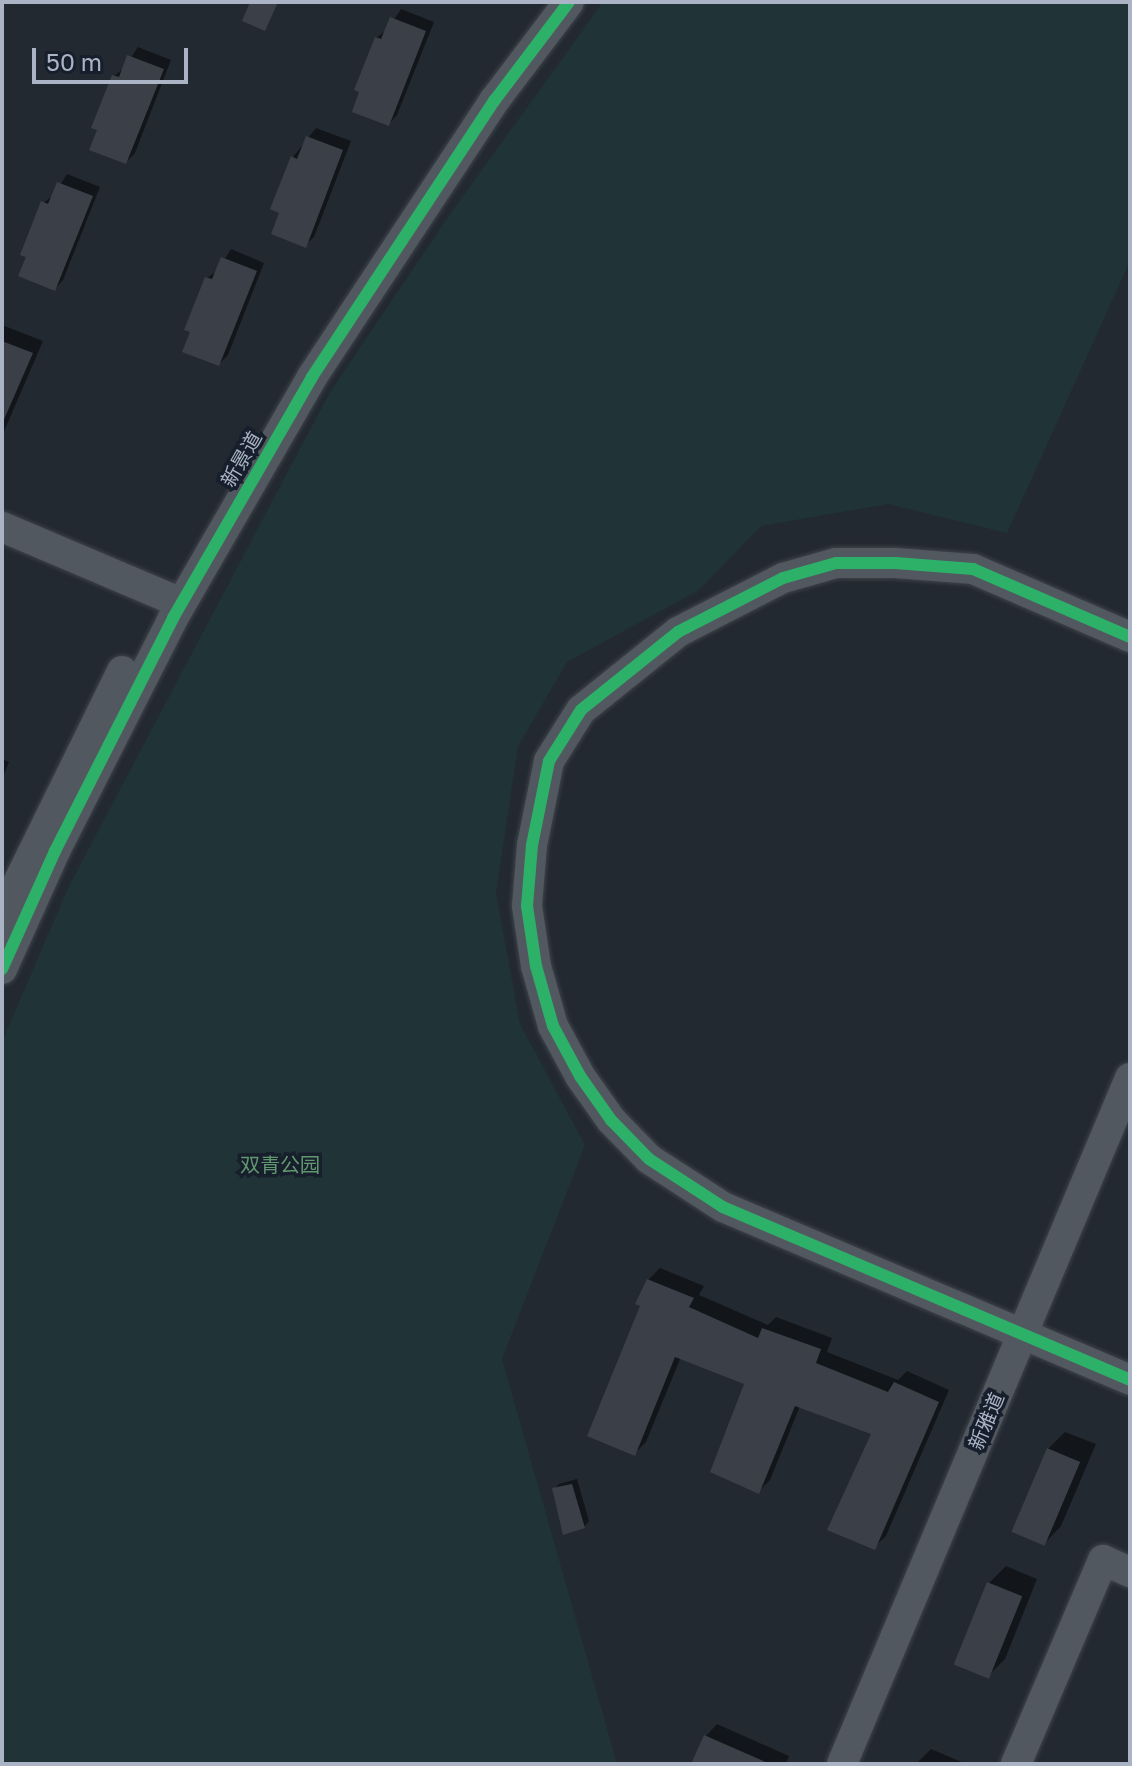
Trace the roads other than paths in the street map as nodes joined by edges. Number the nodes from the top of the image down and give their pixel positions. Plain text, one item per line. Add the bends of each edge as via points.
1 (549, 2) edge
2 (569, 2) edge
3 (2, 527) edge
4 (2, 544) edge
5 (167, 607) junction
6 (1130, 637) edge
7 (2, 915) edge
8 (2, 969) edge
9 (1130, 1078) edge
10 (1130, 1129) edge
11 (1031, 1338) junction
12 (1130, 1380) edge
13 (1130, 1572) edge
14 (842, 1764) edge
15 (860, 1764) edge
16 (1016, 1764) edge

1 - 5 street, 新景道 via 427,169 315,343
2 - 5 street, 新景道 via 494,101
3 - 5 street
4 - 5 street
5 - 7 street, 新景道
5 - 8 street, 新景道
6 - 11 street via 973,569 836,563 783,578 678,632 581,710 549,761 532,845 527,906 553,1026 580,1076 635,1147 723,1207
9 - 11 street, 新雅道
10 - 11 street, 新雅道
11 - 12 street
11 - 14 street, 新雅道
11 - 15 street, 新雅道
13 - 16 street via 1103,1560

